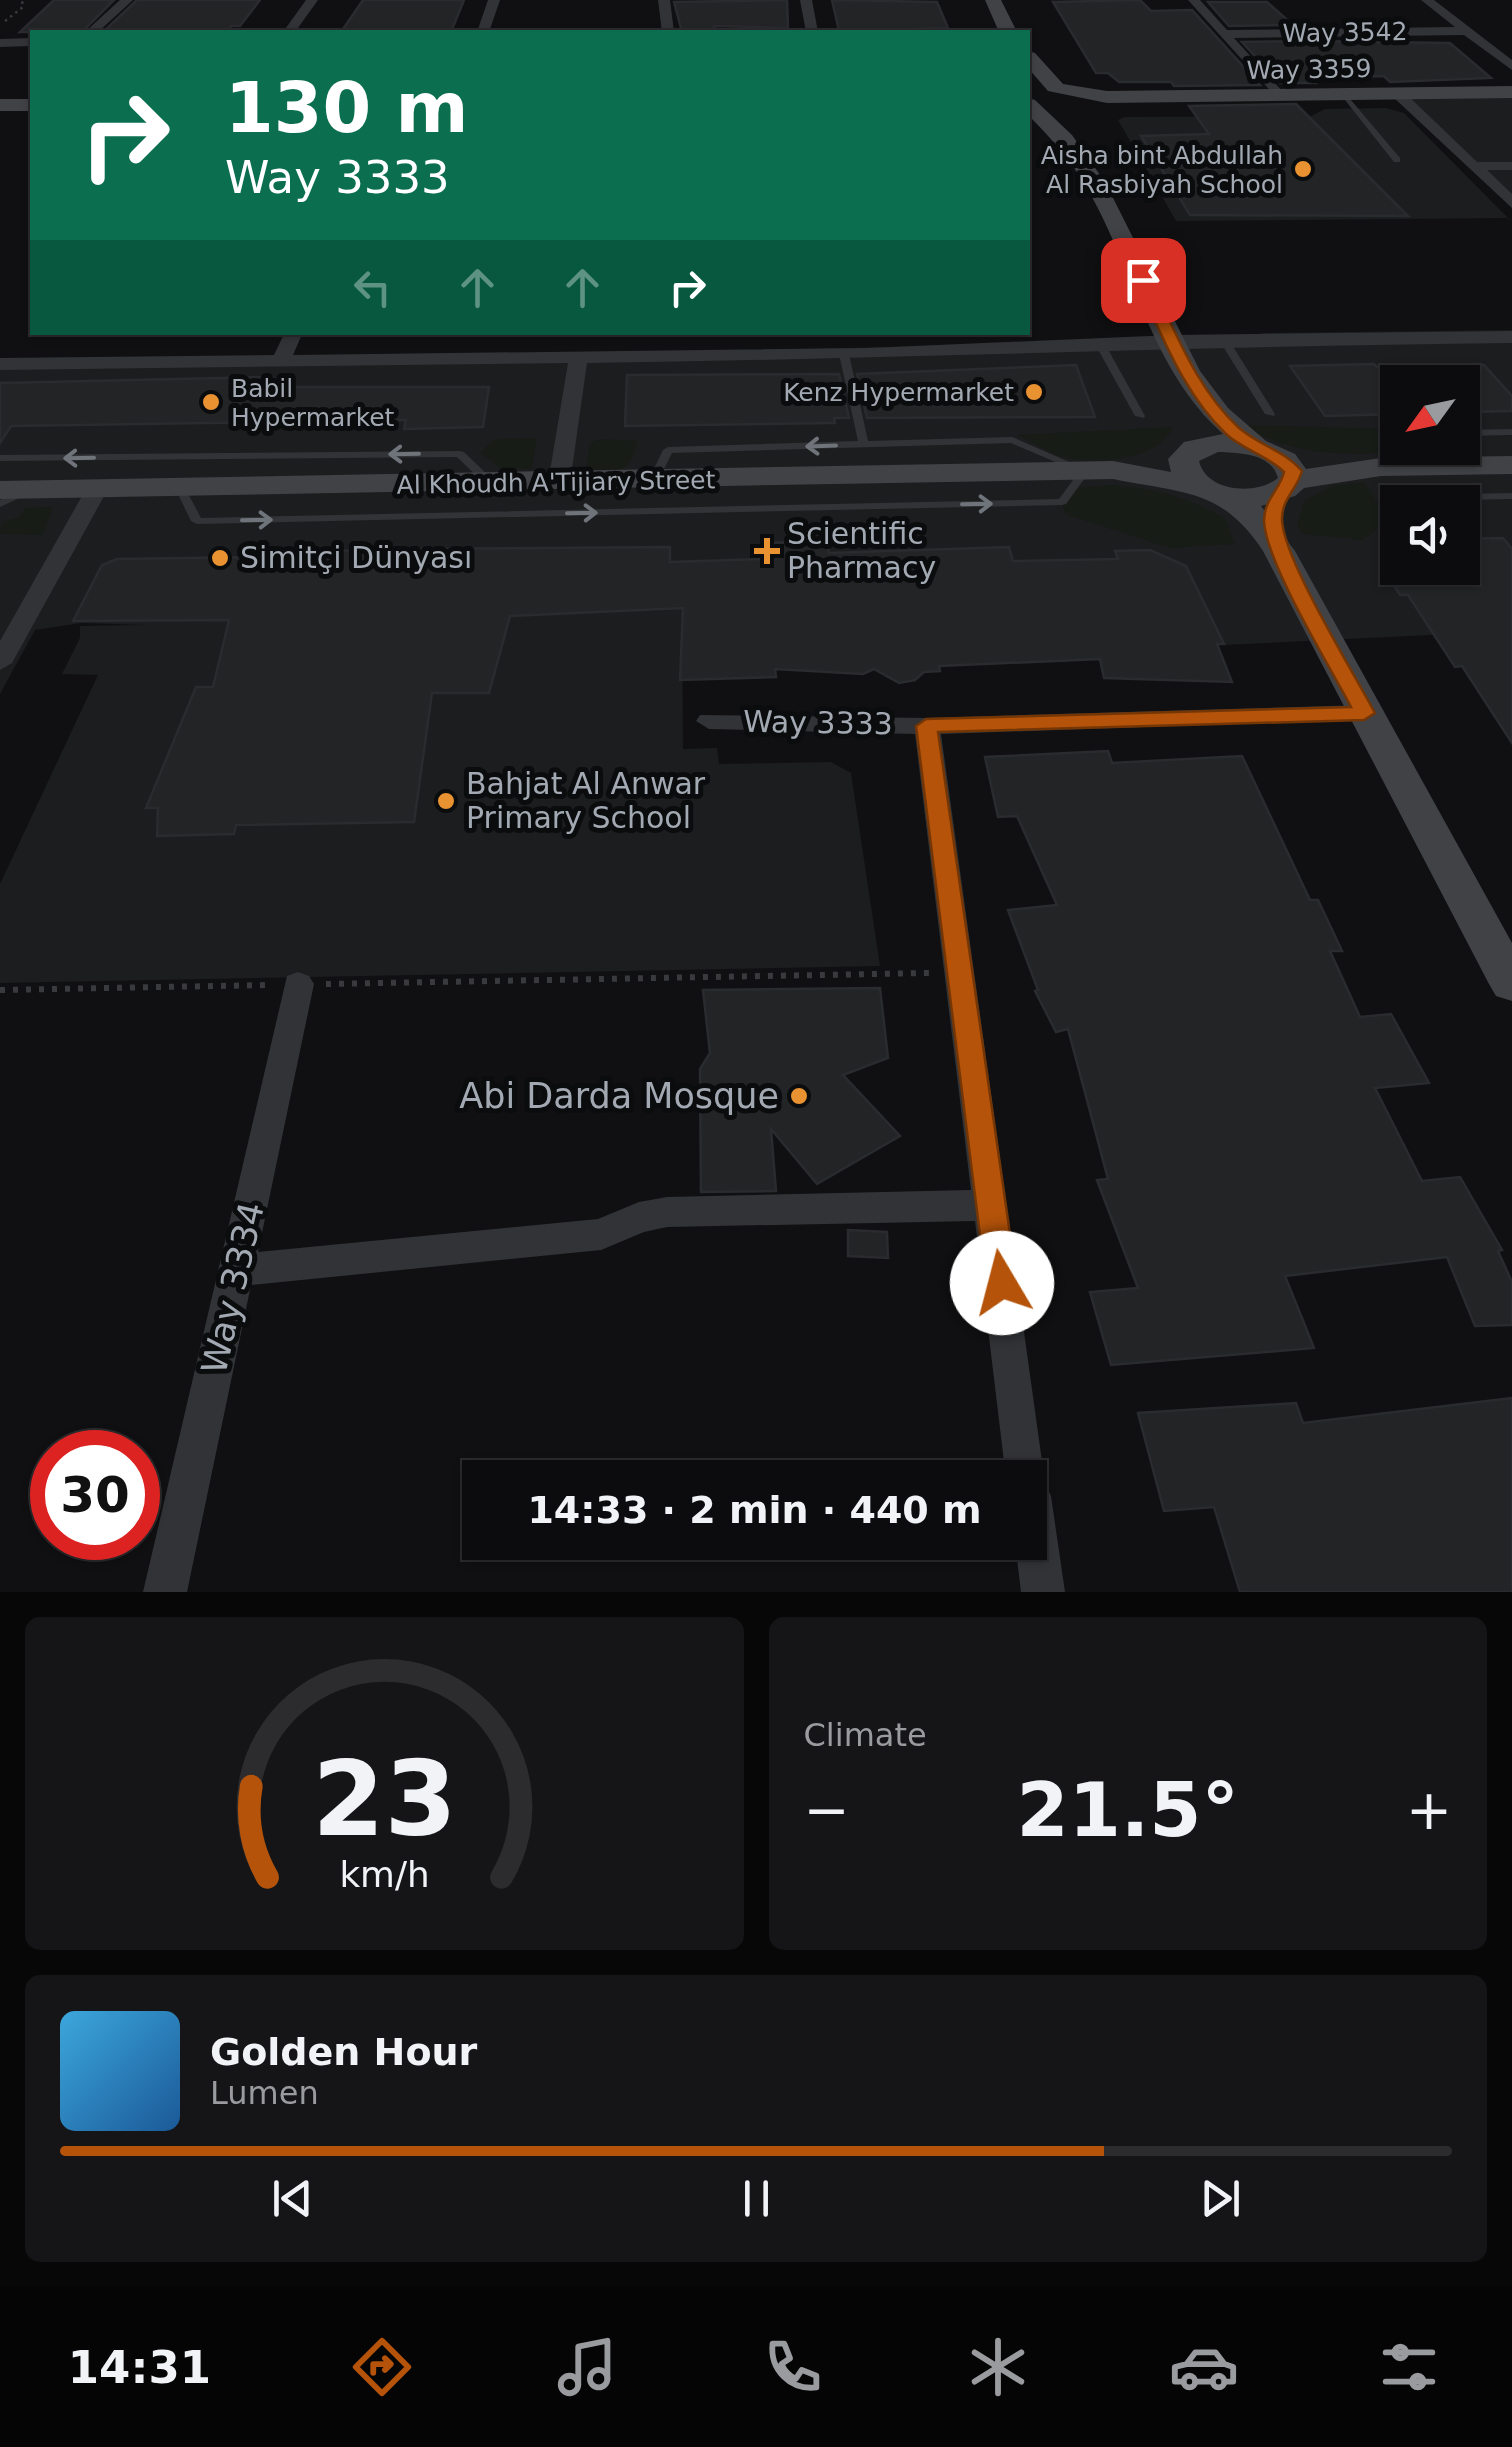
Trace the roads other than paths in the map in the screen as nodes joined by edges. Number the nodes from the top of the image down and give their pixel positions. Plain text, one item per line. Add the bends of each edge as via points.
1 (127, 0) edge
2 (312, 0) edge
3 (494, 0) edge
4 (664, 0) edge
5 (806, 0) edge
6 (993, 0) edge
7 (1194, 0) edge
8 (1427, 0) edge
9 (93, 30) edge
10 (291, 30) edge
11 (485, 30) edge
12 (668, 30) edge
13 (812, 30) edge
14 (1007, 30) edge
15 (1466, 31) junction
16 (1224, 34) junction
17 (0, 42) edge
18 (30, 42) edge
19 (1030, 59) edge
20 (1512, 66) edge
21 (1030, 87) edge
22 (1512, 92) edge
23 (1397, 93) junction
24 (1277, 94) junction
25 (1343, 94) junction
26 (1063, 95) junction
27 (1030, 103) edge
28 (0, 105) edge
29 (30, 105) edge
30 (1030, 106) edge
31 (1067, 142) junction
32 (1397, 160) dead end
33 (1472, 166) junction
34 (1512, 166) edge
35 (1512, 203) edge
36 (293, 335) edge
37 (865, 335) edge
38 (1512, 337) edge
39 (1224, 340) junction
40 (1173, 341) junction
41 (1100, 344) junction
42 (844, 354) junction
43 (868, 354) junction
44 (578, 358) junction
45 (281, 361) junction
46 (0, 364) edge
47 (1201, 398) junction
48 (1270, 414) dead end
49 (1140, 416) dead end
50 (1512, 432) edge
51 (1480, 433) edge
52 (864, 444) junction
53 (1195, 449) junction
54 (0, 458) edge
55 (1480, 462) edge
56 (1390, 465) edge
57 (1512, 465) edge
58 (1276, 469) junction
59 (1099, 470) junction
60 (654, 481) junction
61 (490, 482) junction
62 (558, 483) junction
63 (180, 488) junction
64 (97, 489) junction
65 (1215, 492) junction
66 (9, 495) edge
67 (1512, 496) edge
68 (1480, 497) edge
69 (1280, 551) junction
70 (0, 663) edge
71 (1364, 713) junction
72 (709, 721) dead end
73 (926, 726) junction
74 (298, 984) road end
75 (1512, 984) edge
76 (991, 1205) junction
77 (238, 1270) junction
78 (1026, 1460) edge
79 (1039, 1560) edge
80 (165, 1592) edge
81 (1043, 1592) edge

1 - 9 street
2 - 10 street
3 - 11 street
4 - 12 street
5 - 13 street
6 - 14 street
7 - 16 street
8 - 15 street
15 - 16 street, Way 3542
15 - 20 street
16 - 24 street
17 - 18 street
19 - 26 street
21 - 26 street
22 - 23 street, Way 3359
23 - 25 street, Way 3359
23 - 33 street
24 - 25 street, Way 3359
24 - 26 street, Way 3359
25 - 32 lane
26 - 27 street
26 - 31 street
28 - 29 street
30 - 31 street
31 - 40 street
33 - 34 street
33 - 35 street
36 - 45 street
37 - 43 street
38 - 39 street
39 - 40 street
39 - 48 lane
40 - 41 street
40 - 47 street
41 - 43 street
41 - 49 lane
42 - 43 street
42 - 44 street
42 - 52 lane
44 - 45 street
44 - 62 street
45 - 46 street
47 - 53 street
47 - 58 street
50 - 51 lane
52 - 59 lane via 1012,440
52 -> 60 lane via 668,450
53 - 58 street, Al Khoudh A'Tijiary Street via 1237,444
53 - 59 street, Al Khoudh A'Tijiary Street
53 - 65 street via 1182,468
61 -> 54 lane via 460,454
55 - 57 street
56 - 58 street
58 - 65 street, Al Khoudh A'Tijiary Street
58 - 69 street via 1273,519
59 - 60 street, Al Khoudh A'Tijiary Street
63 -> 59 lane via 196,521 1062,502
59 - 65 street, Al Khoudh A'Tijiary Street
60 - 62 street, Al Khoudh A'Tijiary Street
61 - 62 street, Al Khoudh A'Tijiary Street
61 - 63 street, Al Khoudh A'Tijiary Street
63 - 64 street, Al Khoudh A'Tijiary Street
64 - 66 street, Al Khoudh A'Tijiary Street
64 - 70 street
65 - 69 street via 1259,521
67 - 68 lane
69 - 71 street
71 - 73 street, Way 3333
71 - 75 street
72 - 73 street, Way 3333
73 - 76 street, Way 3333
74 - 77 street, Way 3334
76 - 77 street via 667,1212 601,1234
76 - 78 street, Way 3333
77 - 80 street, Way 3334
79 - 81 street

